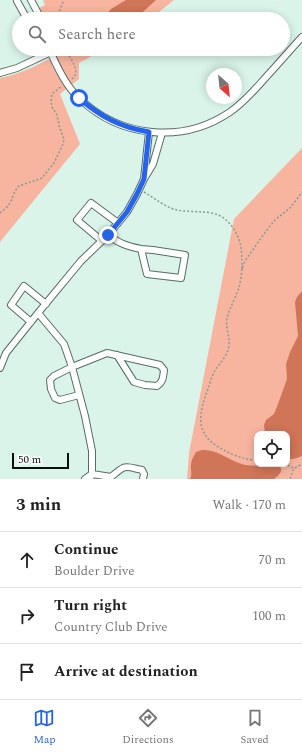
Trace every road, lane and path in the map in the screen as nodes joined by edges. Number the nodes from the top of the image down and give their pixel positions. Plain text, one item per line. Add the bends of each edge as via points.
1 (18, 0) edge
2 (31, 0) edge
3 (64, 0) edge
4 (24, 12) edge
5 (37, 12) edge
6 (59, 12) edge
7 (302, 37) edge
8 (290, 50) edge
9 (41, 56) edge
10 (53, 56) edge
11 (69, 56) edge
12 (285, 56) edge
13 (0, 73) edge
14 (74, 84) dead end
15 (66, 89) dead end
16 (149, 132) junction
17 (162, 133) junction
18 (144, 179) junction
19 (140, 189) junction
20 (302, 192) edge
21 (0, 213) edge
22 (118, 223) junction
23 (108, 235) junction
24 (102, 241) junction
25 (141, 249) junction
26 (242, 269) junction
27 (46, 304) junction
28 (38, 314) junction
29 (31, 322) junction
30 (117, 355) junction
31 (72, 367) junction
32 (0, 368) edge
33 (79, 395) junction
34 (254, 460) edge
35 (302, 464) edge
36 (290, 466) edge
37 (294, 468) junction
38 (91, 477) edge
39 (112, 478) edge
40 (85, 479) edge
41 (143, 479) edge
42 (290, 479) edge

1 - 4 street
2 - 5 street
3 - 6 path
7 - 8 street
9 - 13 street via 21,67
10 - 16 street via 68,86 90,108 123,126
11 - 14 path via 76,68 75,77 71,80
12 - 17 street via 232,111 195,128
15 - 21 path via 63,85 52,94 52,107 64,139 54,162 42,178 19,186 12,201
16 - 17 street
16 - 18 street
17 - 18 street via 153,164
18 - 19 street
19 - 22 street
19 - 26 path via 171,209 221,216 230,224 240,242
20 - 26 path via 291,207 266,231
22 - 23 street
22 - 24 street via 90,203 77,220
23 - 24 street
23 - 25 street via 127,246
24 - 27 street via 81,261
25 - 25 street via 147,274 181,278 185,255
26 - 34 path via 240,286 227,319 229,345 209,386 202,405 200,421 206,438 214,444 233,455
27 - 28 street
27 - 29 street via 24,286 11,305
28 - 29 street
28 - 31 street via 64,344
29 - 32 street via 6,353
30 - 30 street via 160,365 164,370 161,383 157,386 134,382
30 - 31 street via 107,353
31 - 33 street
31 - 33 street via 50,380 51,389 55,398 60,400
33 - 38 street via 92,451
35 - 37 path
36 - 37 path
37 - 42 path
38 - 39 street
38 - 40 street
39 - 41 street via 126,466 142,470

